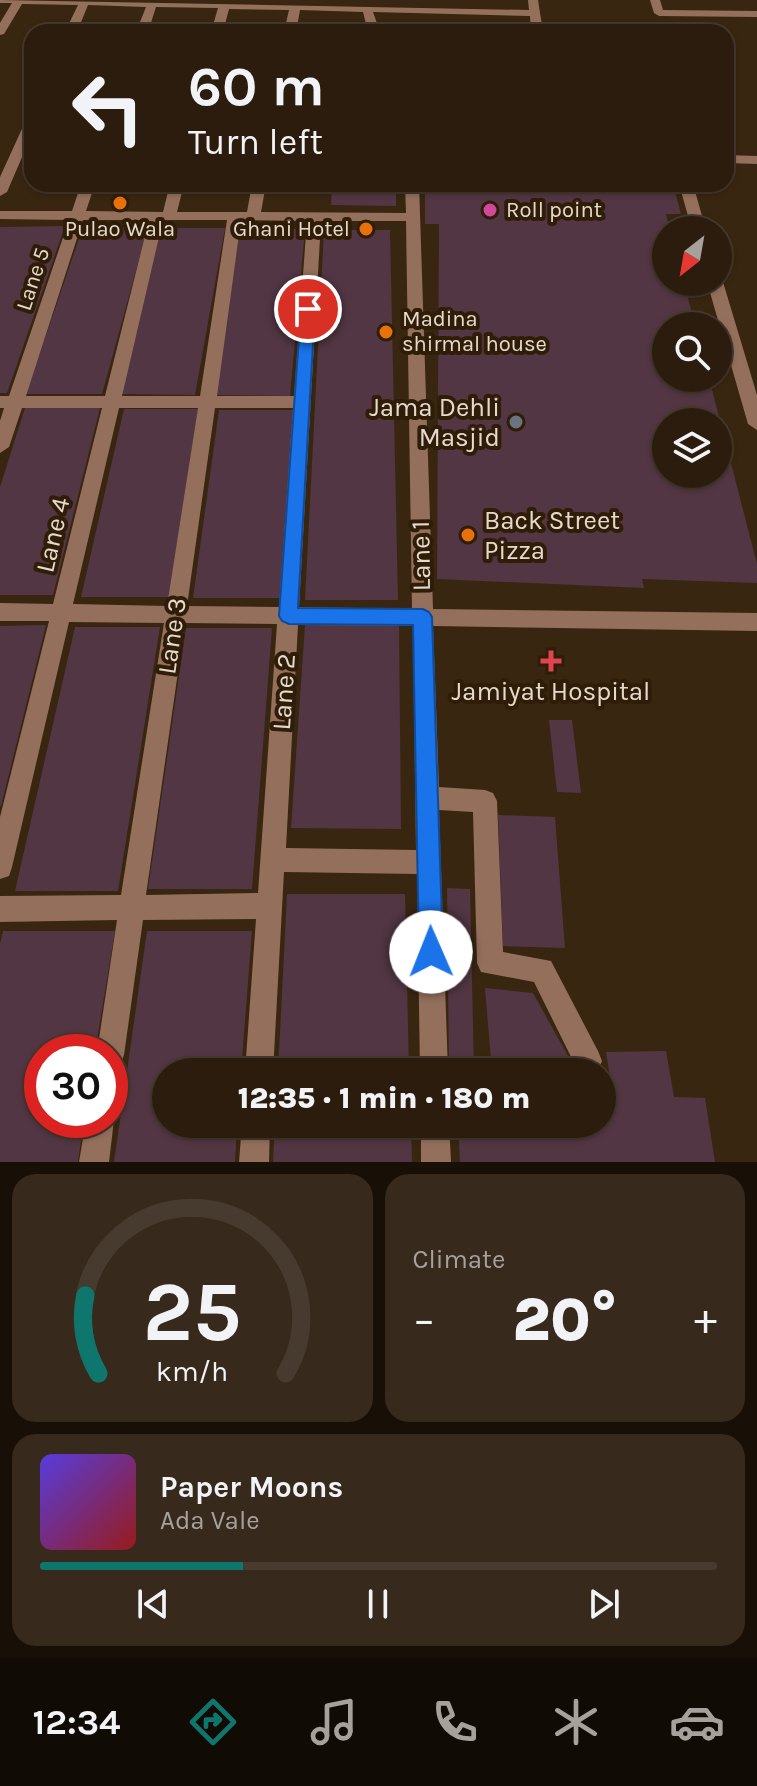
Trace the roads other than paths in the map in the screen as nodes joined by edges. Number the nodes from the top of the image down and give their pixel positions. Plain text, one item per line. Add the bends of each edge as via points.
1 (0, 0) edge
2 (533, 0) edge
3 (655, 0) edge
4 (18, 2) edge
5 (92, 2) edge
6 (189, 3) edge
7 (258, 3) edge
8 (152, 4) junction
9 (327, 4) edge
10 (392, 5) edge
11 (224, 6) junction
12 (295, 8) junction
13 (367, 9) junction
14 (535, 13) junction
15 (757, 14) edge
16 (77, 24) edge
17 (145, 24) edge
18 (219, 24) edge
19 (292, 24) edge
20 (372, 24) edge
21 (536, 24) edge
22 (0, 32) edge
23 (24, 138) edge
24 (734, 159) edge
25 (757, 160) edge
26 (0, 192) edge
27 (85, 192) edge
28 (173, 192) edge
29 (255, 192) edge
30 (412, 192) edge
31 (688, 192) edge
32 (0, 215) edge
33 (78, 215) junction
34 (163, 215) junction
35 (244, 216) junction
36 (314, 216) junction
37 (695, 216) edge
38 (413, 217) junction
39 (719, 296) edge
40 (207, 401) junction
41 (8, 402) edge
42 (112, 402) junction
43 (302, 402) junction
44 (757, 424) edge
45 (0, 447) edge
46 (0, 612) edge
47 (61, 613) junction
48 (176, 614) junction
49 (289, 616) junction
50 (423, 617) junction
51 (757, 622) edge
52 (427, 798) junction
53 (273, 860) junction
54 (429, 862) junction
55 (0, 867) edge
56 (270, 906) junction
57 (132, 908) junction
58 (0, 909) edge
59 (113, 1034) edge
60 (260, 1058) edge
61 (434, 1058) edge
62 (586, 1058) edge
63 (97, 1138) edge
64 (255, 1138) edge
65 (435, 1138) edge
66 (94, 1162) edge
67 (254, 1162) edge
68 (436, 1162) edge

1 - 4 street
2 - 14 street
3 - 15 street via 659,13
4 - 5 street
4 - 22 street
5 - 8 street
5 - 16 street
6 - 8 street
6 - 11 street
7 - 11 street
7 - 12 street
8 - 17 street
9 - 12 street
9 - 13 street
10 - 13 street
10 - 14 street
11 - 18 street
12 - 19 street
13 - 20 street
14 - 21 street
23 - 26 street
24 - 25 street
27 - 33 street, Lane 5
28 - 34 street, Lane 4
29 - 35 street, Lane 3
30 - 38 street, Lane 1
31 - 37 street
32 - 33 street
33 - 34 street
33 - 41 street, Lane 5
34 - 35 street
34 - 42 street, Lane 4
35 - 36 street
35 - 40 street, Lane 3
36 - 38 street
36 - 43 street, Lane 2
38 - 50 street, Lane 1
39 - 44 street
40 - 42 street
40 - 43 street
40 - 48 street, Lane 3
41 - 42 street
41 - 45 street, Lane 5
42 - 47 street, Lane 4
43 - 49 street, Lane 2
46 - 47 street
47 - 48 street
47 - 55 street, Lane 4
48 - 49 street
48 - 57 street, Lane 3
49 - 50 street
49 - 53 street, Lane 2
50 - 51 street
50 - 52 street, Lane 1
52 - 54 street, Lane 1
52 - 62 street via 485,801 490,963 542,970
53 - 54 street
53 - 56 street, Lane 2
54 - 61 street, Lane 1
56 - 57 street
56 - 60 street, Lane 2
57 - 58 street
57 - 59 street, Lane 3
63 - 66 street
64 - 67 street
65 - 68 street

